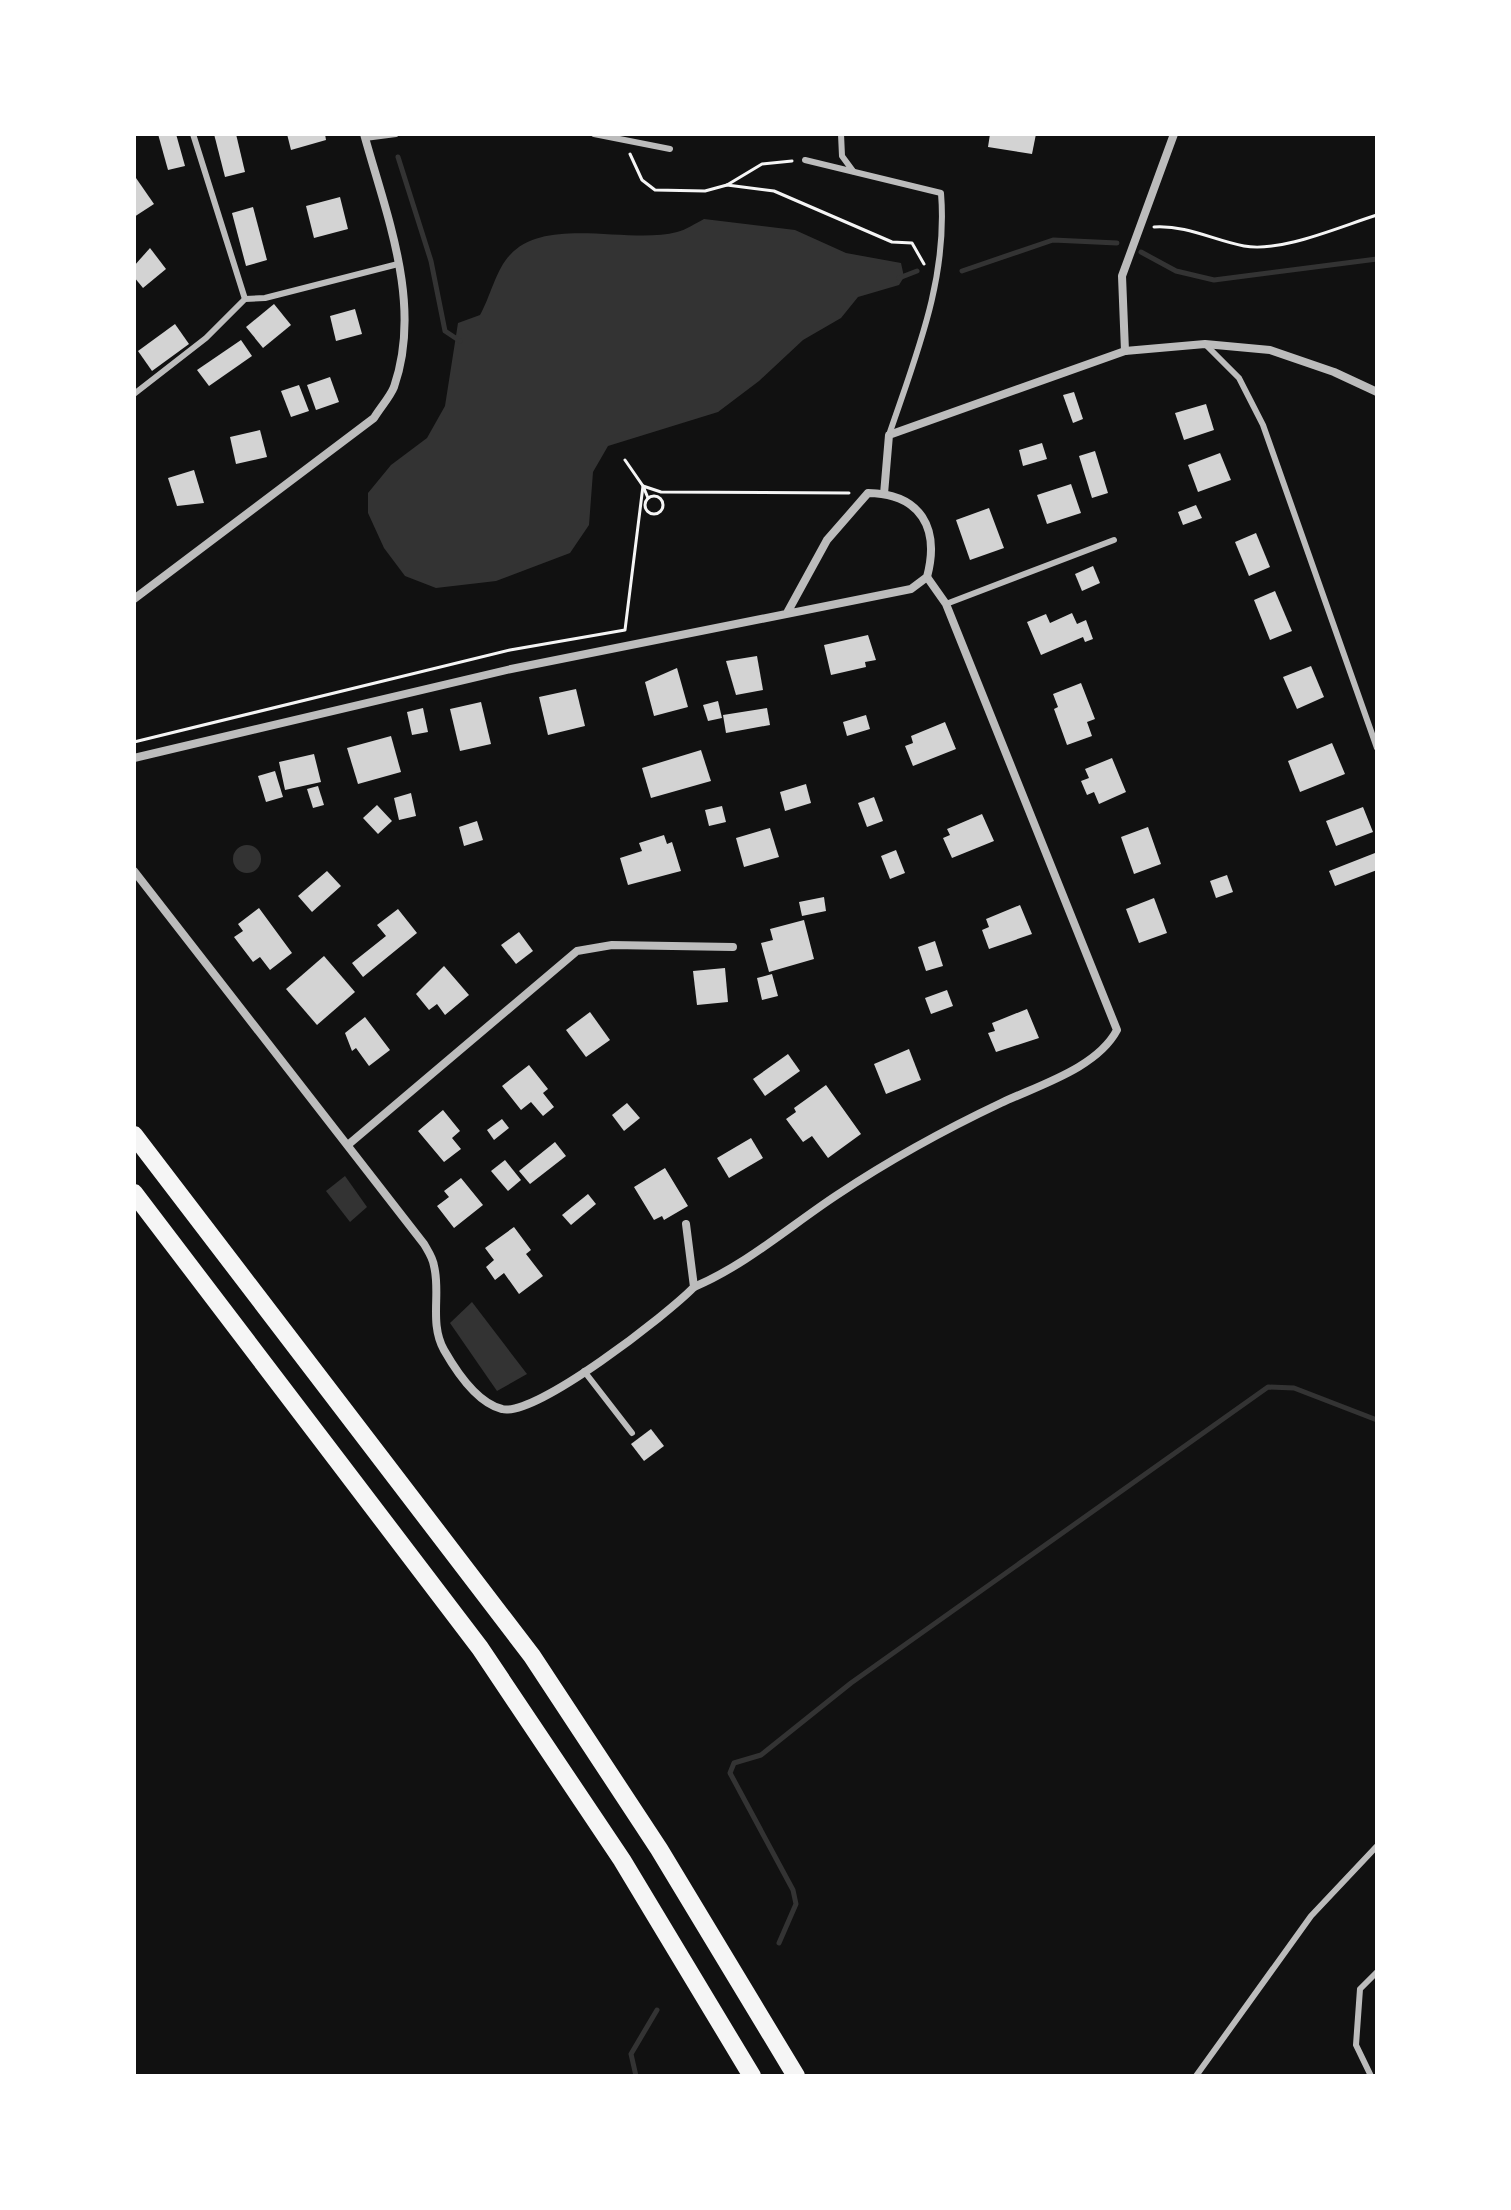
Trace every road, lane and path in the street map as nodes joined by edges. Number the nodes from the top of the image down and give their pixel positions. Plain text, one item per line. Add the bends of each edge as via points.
1 (193, 134) edge
2 (396, 134) edge
3 (594, 134) edge
4 (841, 134) edge
5 (1174, 134) edge
6 (364, 136) edge
7 (623, 140) junction
8 (670, 149) dead end
9 (805, 160) joint
10 (853, 171) junction
11 (727, 185) junction
12 (1377, 215) edge
13 (1138, 228) junction
14 (398, 264) junction
15 (936, 296) junction
16 (245, 299) junction
17 (1205, 344) junction
18 (1125, 351) junction
19 (1377, 392) edge
20 (134, 394) edge
21 (889, 435) junction
22 (625, 460) dead end
23 (643, 486) junction
24 (868, 493) junction
25 (884, 494) junction
26 (648, 498) junction
27 (1114, 540) dead end
28 (927, 577) junction
29 (134, 599) edge
30 (946, 604) junction
31 (787, 613) junction
32 (134, 742) edge
33 (1377, 748) edge
34 (134, 758) edge
35 (134, 871) edge
36 (733, 947) dead end
37 (134, 1135) edge
38 (349, 1144) junction
39 (134, 1193) edge
40 (686, 1224) dead end
41 (694, 1287) junction
42 (584, 1371) junction
43 (632, 1433) dead end
44 (1377, 1846) edge
45 (1377, 1972) edge
46 (1199, 2075) edge
47 (752, 2076) edge
48 (796, 2076) edge
49 (1371, 2076) edge

1 - 16 lane
2 - 6 lane
3 - 7 lane
4 - 10 lane via 842,156
5 - 13 street
6 - 14 street
7 - 8 lane
7 - 11 path via 642,180 655,190 705,191
9 - 10 lane
9 - 11 path via 762,164
10 - 15 lane via 941,193
11 - 15 path via 774,191 892,242 912,243
12 - 13 path via 1269,247 1245,246 1177,226
13 - 18 street via 1122,276
14 - 16 lane
14 - 29 street via 405,290 403,340 394,388 374,418
15 - 21 lane
16 - 20 lane via 206,338
17 - 18 street
17 - 19 street via 1270,350
17 - 33 lane via 1239,378 1263,425
18 - 21 street
21 - 25 street
22 - 23 path
23 - 24 path via 661,492
23 - 26 path
23 - 32 path via 625,630 510,650
24 - 25 street
24 - 31 street via 827,540
25 - 28 street via 917,508 926,525 934,553
26 - 26 path via 648,511 661,511 661,498
27 - 30 lane
28 - 30 street
28 - 31 street via 911,589
30 - 41 street via 1117,1030 1108,1048 852,1186
31 - 34 street via 511,669
35 - 38 street
36 - 38 street via 612,945 577,951
37 - 48 main road via 532,1656 659,1849
38 - 42 street via 424,1244 435,1267 434,1309 442,1348 481,1400 505,1410 533,1405
39 - 47 main road via 480,1648 622,1860
40 - 41 street
41 - 42 street via 673,1310
42 - 43 lane
44 - 46 lane via 1311,1916
45 - 49 lane via 1360,1989 1356,2045

